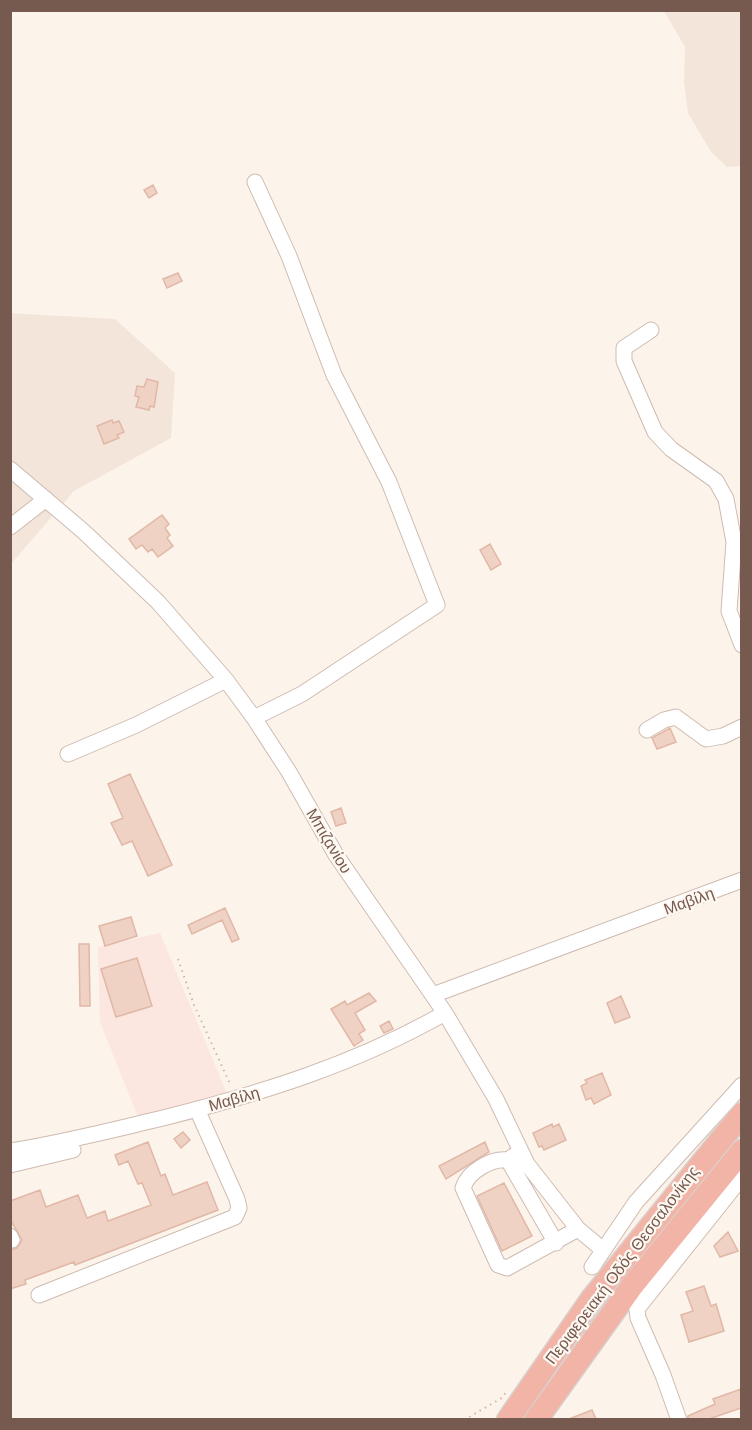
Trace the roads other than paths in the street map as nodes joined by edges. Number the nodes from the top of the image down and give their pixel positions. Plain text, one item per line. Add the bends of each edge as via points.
1 (255, 182) dead end
2 (651, 330) dead end
3 (10, 469) edge
4 (46, 499) junction
5 (10, 527) edge
6 (741, 645) edge
7 (226, 680) junction
8 (254, 718) junction
9 (741, 727) edge
10 (647, 730) dead end
11 (68, 754) dead end
12 (741, 880) edge
13 (433, 995) junction
14 (445, 1012) junction
15 (741, 1085) edge
16 (222, 1104) junction
17 (741, 1114) edge
18 (200, 1116) junction
19 (10, 1151) edge
20 (741, 1151) edge
21 (514, 1156) junction
22 (10, 1165) edge
23 (741, 1178) edge
24 (578, 1229) junction
25 (556, 1243) junction
26 (602, 1249) junction
27 (592, 1267) dead end
28 (39, 1295) dead end
29 (673, 1417) edge
30 (508, 1419) edge
31 (536, 1419) edge

1 - 8 street via 289,256 334,375 389,482 437,605 302,693
2 - 6 street via 624,348 624,361 659,437 716,481 726,499 734,542 729,611
3 - 4 street, Μπιζανίου
4 - 5 street
4 - 7 street, Μπιζανίου via 158,602
7 - 8 street, Μπιζανίου
7 - 11 street
8 - 13 street, Μπιζανίου via 336,855
9 - 10 street via 706,739 676,717
12 - 13 street, Μαβίλη
13 - 14 street, Μπιζανίου
14 - 16 street, Μαβίλη via 327,1070
14 - 21 street, Μπιζανίου via 496,1100
15 - 26 street via 636,1202
16 - 18 street
16 - 19 street, Μαβίλη
17 - 30 highway, Περιφερειακή Οδός Θεσσαλονίκης via 591,1300
18 - 22 street
18 - 28 street via 237,1199 235,1217
20 - 31 highway, Περιφερειακή Οδός Θεσσαλονίκης via 632,1286
21 - 24 street, Μπιζανίου
21 - 25 street
21 - 25 street via 492,1160 465,1181 463,1188 498,1265 507,1268
23 - 29 street via 638,1306 637,1314 655,1356
24 - 25 street
24 - 26 street, Μπιζανίου
26 - 27 street

